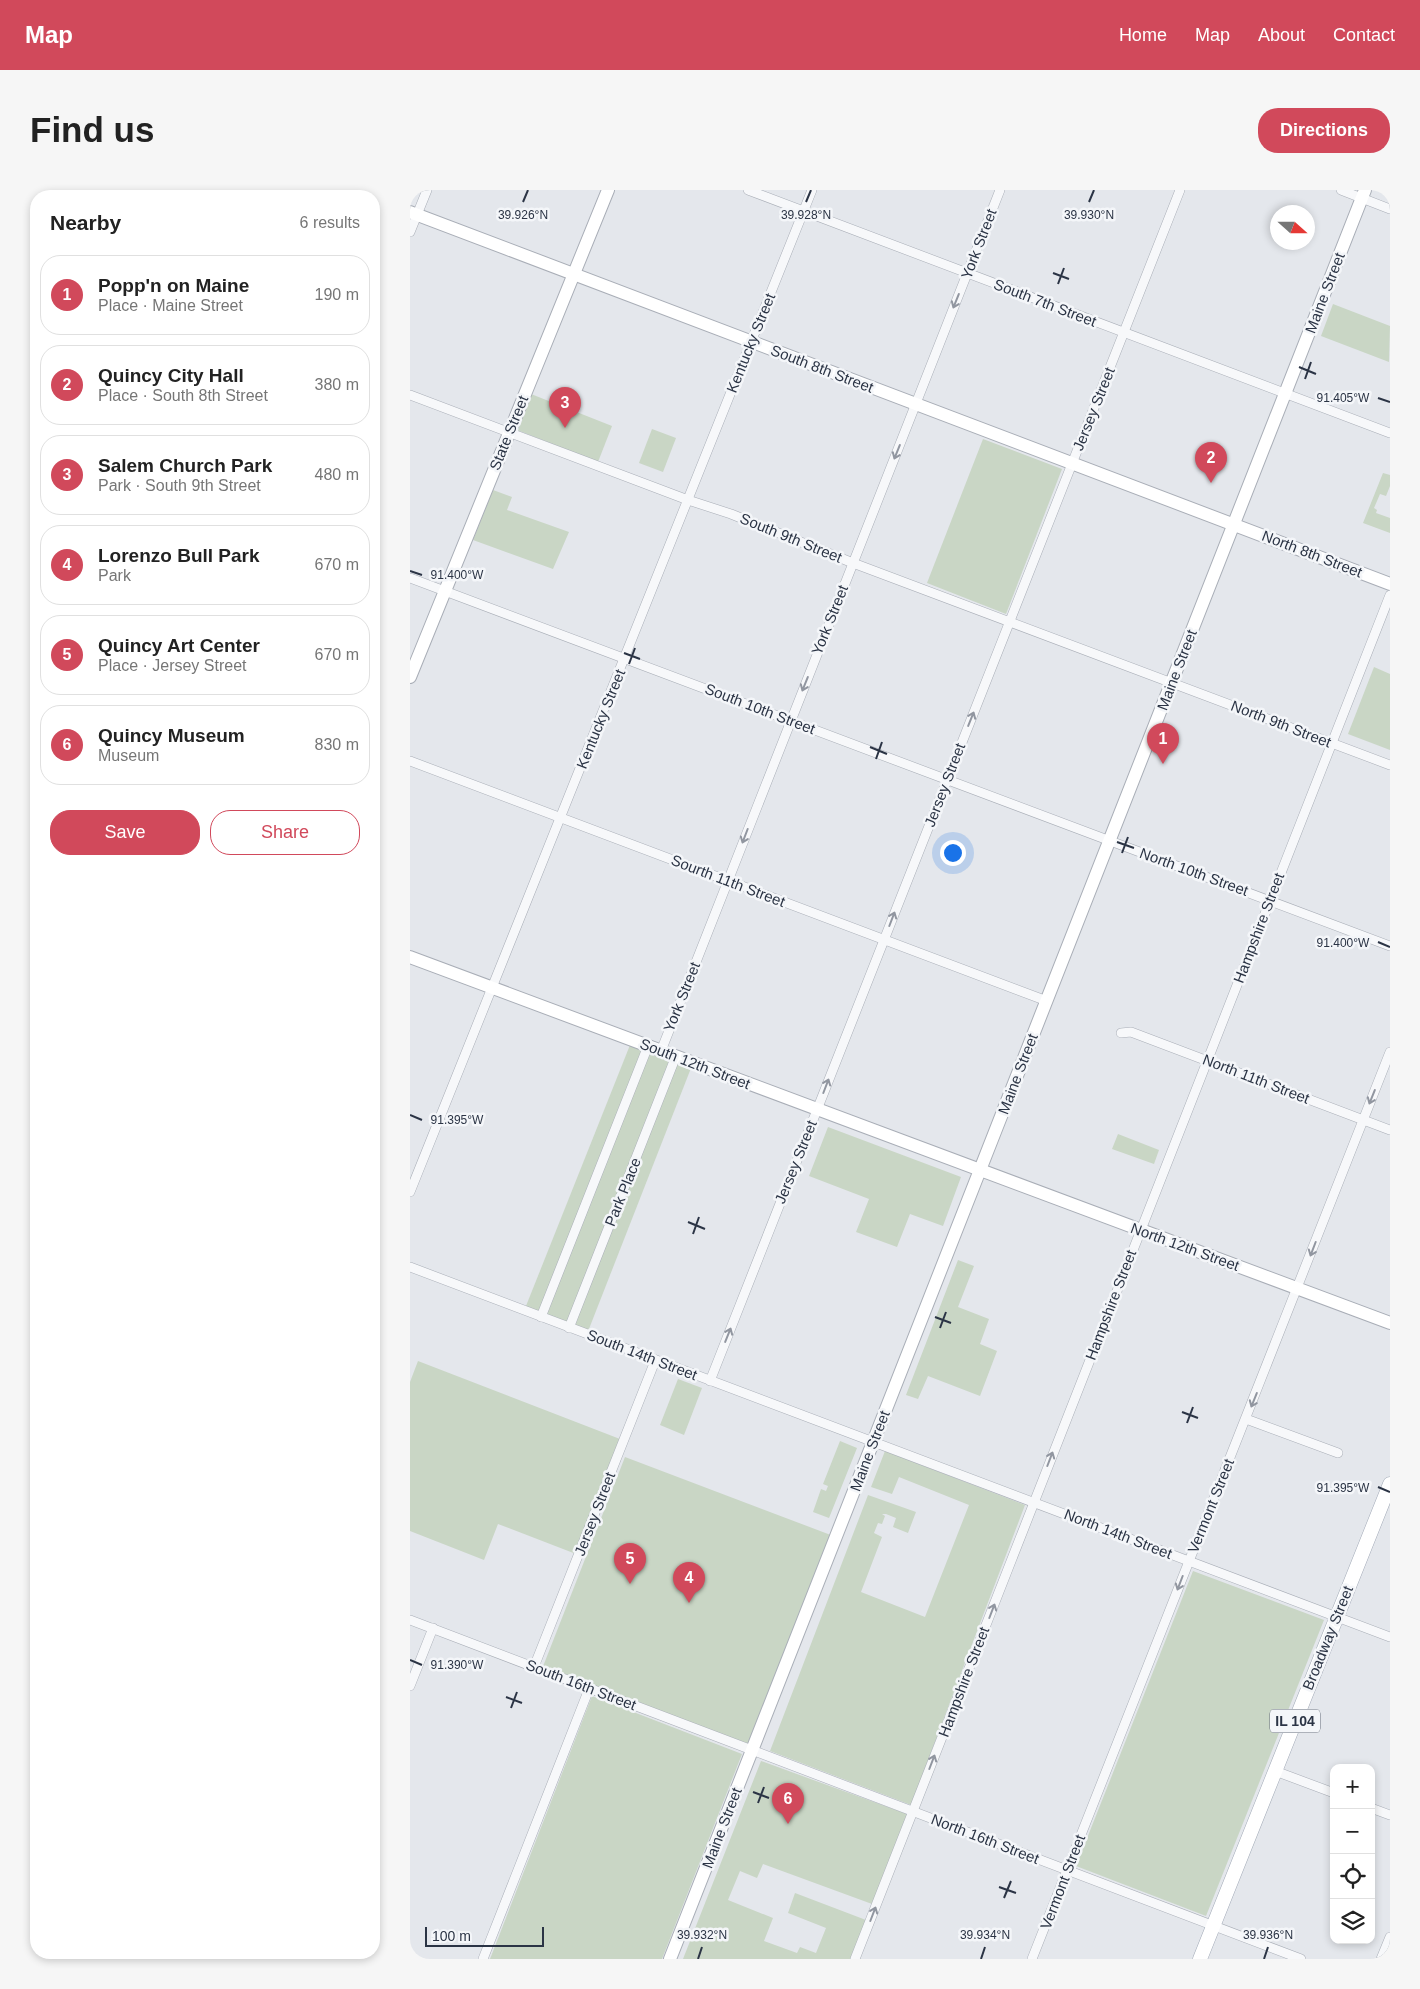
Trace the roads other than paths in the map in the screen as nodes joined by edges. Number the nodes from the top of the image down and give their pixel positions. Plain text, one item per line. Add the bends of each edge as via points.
1 (427, 190) edge
2 (608, 190) edge
3 (748, 190) edge
4 (812, 190) edge
5 (1000, 190) edge
6 (1180, 190) edge
7 (1341, 190) edge
8 (1364, 194) edge
9 (1390, 209) edge
10 (803, 211) junction
11 (414, 213) edge
12 (410, 232) edge
13 (574, 274) junction
14 (967, 274) junction
15 (1124, 333) junction
16 (752, 342) junction
17 (1285, 394) junction
18 (410, 395) edge
19 (916, 404) junction
20 (509, 433) junction
21 (1390, 433) edge
22 (1072, 463) junction
23 (688, 500) junction
24 (1234, 525) junction
25 (853, 563) junction
26 (410, 578) edge
27 (1390, 584) edge
28 (445, 591) junction
29 (1390, 595) edge
30 (1010, 621) junction
31 (625, 659) junction
32 (410, 677) edge
33 (1172, 682) junction
34 (790, 721) junction
35 (1332, 743) junction
36 (410, 761) edge
37 (1390, 765) edge
38 (947, 780) junction
39 (561, 818) junction
40 (1110, 841) junction
41 (728, 881) junction
42 (1270, 900) junction
43 (884, 940) junction
44 (1390, 946) edge
45 (410, 957) edge
46 (492, 988) junction
47 (1047, 1001) junction
48 (1121, 1032) dead end
49 (648, 1046) junction
50 (661, 1050) junction
51 (1390, 1052) edge
52 (676, 1056) junction
53 (1207, 1061) junction
54 (817, 1109) junction
55 (1363, 1120) junction
56 (1390, 1130) edge
57 (980, 1170) junction
58 (410, 1192) edge
59 (1140, 1230) junction
60 (410, 1268) edge
61 (1298, 1288) junction
62 (541, 1317) junction
63 (1390, 1324) edge
64 (569, 1328) junction
65 (655, 1361) junction
66 (710, 1381) junction
67 (1246, 1419) junction
68 (873, 1442) junction
69 (1338, 1453) dead end
70 (1390, 1484) edge
71 (1034, 1502) junction
72 (1189, 1561) junction
73 (1337, 1616) junction
74 (410, 1620) edge
75 (433, 1628) junction
76 (1390, 1637) edge
77 (534, 1667) junction
78 (410, 1686) edge
79 (590, 1688) junction
80 (752, 1750) junction
81 (1275, 1771) junction
82 (1330, 1792) edge
83 (1374, 1809) edge
84 (913, 1812) junction
85 (1390, 1815) edge
86 (1067, 1871) junction
87 (1213, 1924) junction
88 (1390, 1937) edge
89 (483, 1959) edge
90 (670, 1959) edge
91 (855, 1959) edge
92 (1032, 1959) edge
93 (1200, 1959) edge
94 (1301, 1959) edge
95 (1381, 1959) edge

1 - 11 street
2 - 13 street, State Street
3 - 10 street, South 7th Street
4 - 10 street, Kentucky Street
5 - 14 street, York Street
6 - 15 street, Jersey Street
7 - 8 street
8 - 9 street
8 - 17 street, Maine Street
10 - 14 street, South 7th Street
10 - 16 street, Kentucky Street
11 - 12 street
11 - 13 street, South 8th Street
13 - 16 street, South 8th Street
13 - 20 street, State Street
14 - 15 street, South 7th Street
14 -> 19 street, York Street
15 - 17 street, South 7th Street
15 - 22 street, Jersey Street
16 - 19 street, South 8th Street
16 - 23 street, Kentucky Street
17 - 21 street, South 7th Street
17 - 24 street, Maine Street
18 - 20 street, South 9th Street
19 - 22 street, South 8th Street
19 -> 25 street, York Street
20 - 23 street, South 9th Street
20 - 28 street, State Street
22 - 24 street, South 8th Street
22 - 30 street, Jersey Street
23 - 25 street, South 9th Street
23 - 31 street, Kentucky Street
24 - 27 street, North 8th Street
24 - 33 street, Maine Street
25 - 30 street, South 9th Street
25 -> 34 street, York Street
26 - 28 street, South 10th Street
28 - 31 street, South 10th Street
28 - 32 street, State Street
29 - 35 street, Hampshire Street
30 - 33 street, South 9th Street
38 -> 30 street, Jersey Street
31 - 34 street, South 10th Street
31 - 39 street, Kentucky Street
33 - 35 street, North 9th Street
33 - 40 street, Maine Street
34 - 38 street, South 10th Street
34 -> 41 street, York Street
35 - 37 street, North 9th Street
35 - 42 street, Hampshire Street
36 - 39 street, Sourth 11th Street
38 - 40 street, South 10th Street
43 -> 38 street, Jersey Street
39 - 41 street, Sourth 11th Street
39 - 46 street, Kentucky Street
40 - 42 street, North 10th Street
40 - 47 street, Maine Street
41 - 43 street, Sourth 11th Street
41 - 50 street, York Street
42 - 44 street, North 10th Street
42 - 53 street, Hampshire Street
43 - 47 street, Sourth 11th Street
54 -> 43 street, Jersey Street
45 - 46 street, South 12th Street
46 - 49 street, South 12th Street
46 - 58 street, Kentucky Street
47 - 57 street, Maine Street
48 - 53 street, North 11th Street via 1132,1032
49 - 50 street, South 12th Street
49 - 62 street, Park Place
50 - 52 street, South 12th Street
51 -> 55 street, Vermont Street
52 - 54 street, South 12th Street
52 - 64 street, Park Place
53 - 55 street, North 11th Street
53 - 59 street, Hampshire Street
54 - 57 street, South 12th Street
66 -> 54 street, Jersey Street
55 - 56 street, North 11th Street
55 -> 61 street, Vermont Street
57 - 59 street, North 12th Street
57 - 68 street, Maine Street
59 - 61 street, North 12th Street
71 -> 59 street, Hampshire Street
60 - 62 street, South 14th Street
61 - 63 street, North 12th Street
61 -> 67 street, Vermont Street
62 - 64 street, South 14th Street
64 - 65 street, South 14th Street
65 - 66 street, South 14th Street
65 - 77 street, Jersey Street
66 - 68 street, South 14th Street
67 - 69 street
67 - 72 street, Vermont Street
68 - 71 street, North 14th Street
68 - 80 street, Maine Street
70 - 73 main road, Broadway Street / IL 104
71 - 72 street, North 14th Street
84 -> 71 street, Hampshire Street
72 - 73 street, North 14th Street
72 -> 86 street, Vermont Street
73 - 76 street, North 14th Street
73 - 81 main road, Broadway Street / IL 104
74 - 75 street, South 16th Street
75 - 77 street, South 16th Street
75 - 78 street
77 - 79 street, South 16th Street
79 - 80 street, South 16th Street
79 - 89 street
80 - 84 street, North 16th Street
80 - 90 street, Maine Street
81 - 82 street
81 - 87 main road, Broadway Street / IL 104
83 - 85 street
84 - 86 street, North 16th Street
91 -> 84 street, Hampshire Street
86 - 87 street, North 16th Street
86 - 92 street, Vermont Street
87 - 93 main road, Broadway Street / IL 104
87 - 94 street, North 16th Street
88 - 95 street

